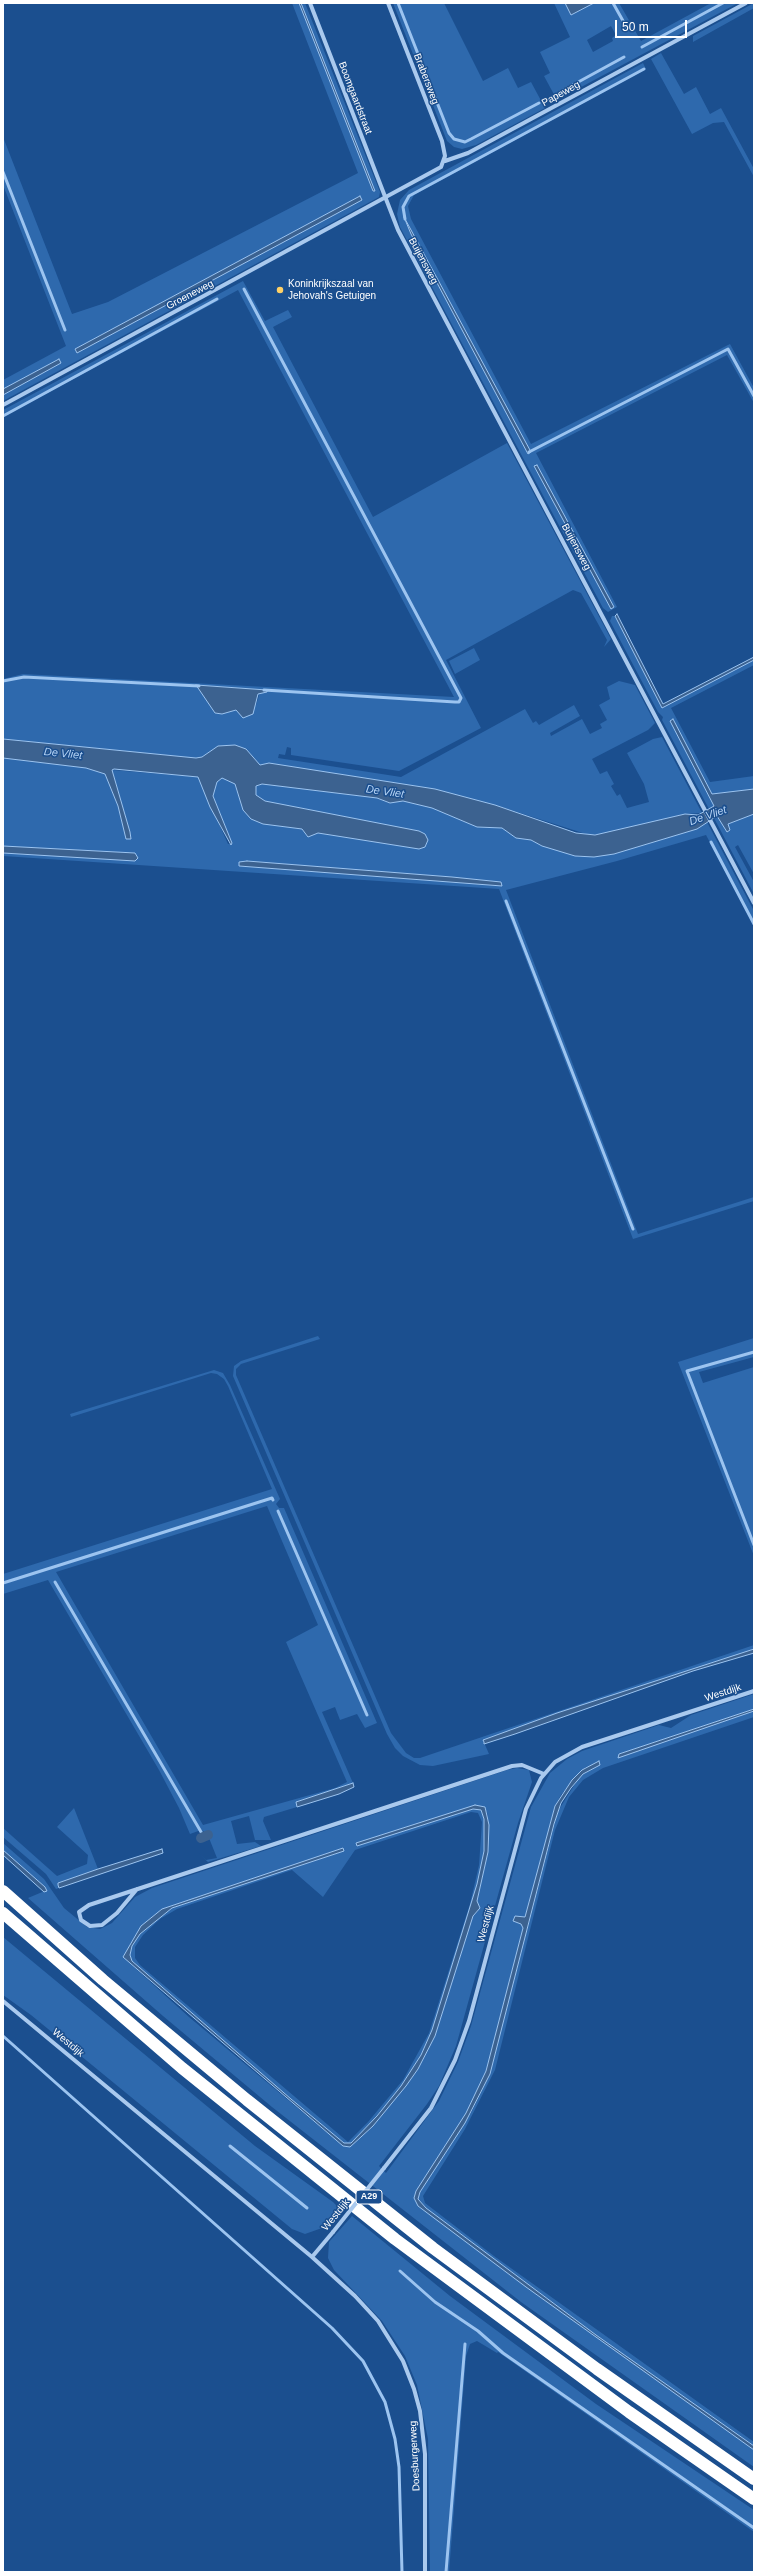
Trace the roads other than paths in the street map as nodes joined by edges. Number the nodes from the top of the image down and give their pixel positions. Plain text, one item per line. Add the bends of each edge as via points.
1 (310, 3) edge
2 (388, 3) edge
3 (746, 3) edge
4 (445, 161) junction
5 (385, 199) junction
6 (3, 405) edge
7 (754, 903) edge
8 (754, 1691) edge
9 (544, 1774) junction
10 (137, 1890) junction
11 (3, 1891) edge
12 (3, 1913) edge
13 (3, 1921) edge
14 (23, 1931) junction
15 (3, 2001) edge
16 (312, 2257) junction
17 (754, 2479) edge
18 (754, 2499) edge
19 (425, 2572) edge

1 - 5 street, Boomgaardstraat
2 - 4 street, Brabersweg via 442,142
3 - 4 street, Papeweg via 468,154
4 - 5 street, Papeweg via 439,169
5 - 6 street, Groeneweg
5 - 7 street, Buijensweg via 398,230
8 - 9 street, Westdijk via 582,1747 559,1759
9 - 10 street via 527,1766 512,1766
9 - 16 street, Westdijk, bridge via 526,1809 469,2021 455,2060 431,2108
10 - 10 street via 84,1908 79,1912 81,1920 90,1926 102,1925 117,1913
11 - 17 highway, A29 via 103,1980 247,2100 434,2248 597,2370
12 - 14 highway, A29
13 - 14 highway, A29
14 - 18 highway, A29 via 182,2068 395,2240 629,2412
15 - 16 street, Westdijk
16 - 19 street, Doesburgerweg via 378,2321 397,2349 411,2379 420,2411 424,2444

